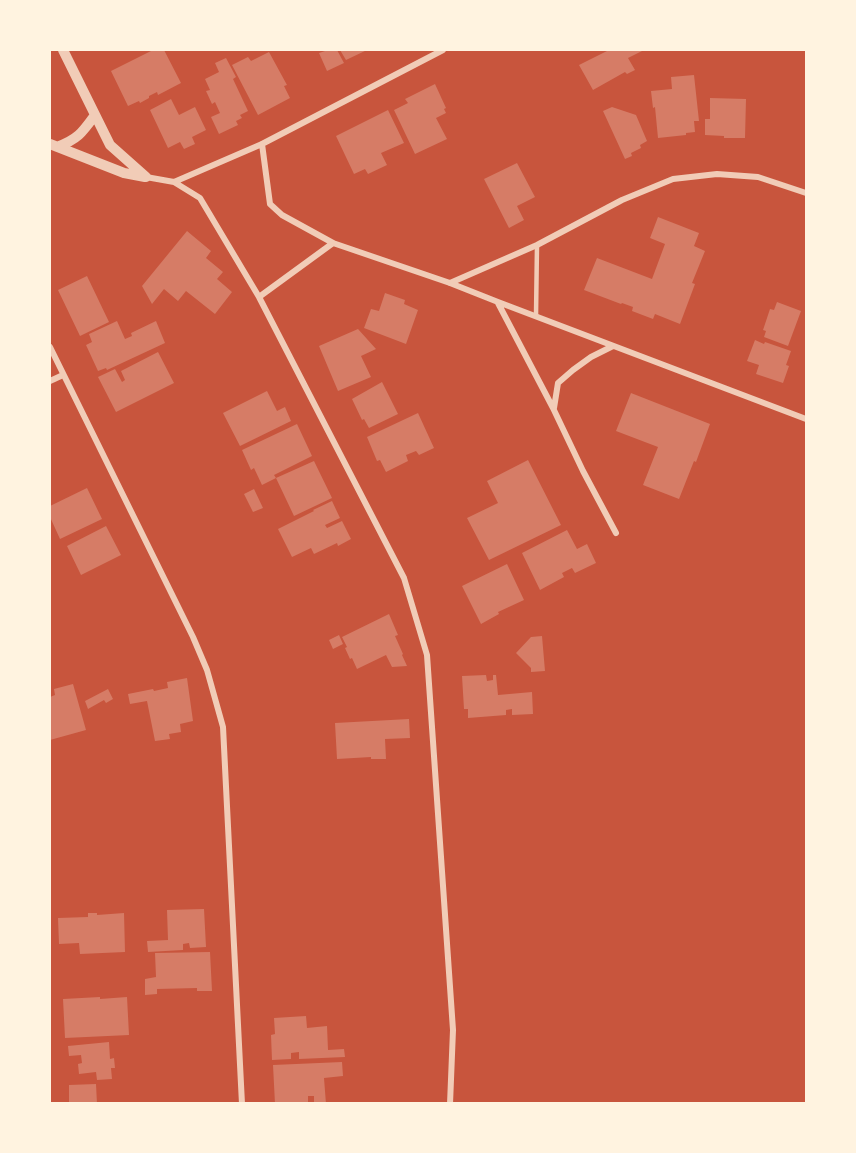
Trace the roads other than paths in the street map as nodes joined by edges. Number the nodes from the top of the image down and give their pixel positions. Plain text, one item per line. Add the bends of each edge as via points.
1 (63, 50) edge
2 (443, 50) edge
3 (95, 115) junction
4 (262, 144) junction
5 (53, 145) edge
6 (146, 177) junction
7 (174, 182) junction
8 (807, 193) edge
9 (333, 243) junction
10 (537, 245) junction
11 (450, 283) junction
12 (259, 297) junction
13 (498, 302) junction
14 (536, 316) junction
15 (613, 346) junction
16 (50, 347) edge
17 (63, 375) junction
18 (50, 381) edge
19 (553, 408) junction
20 (807, 420) edge
21 (616, 534) dead end
22 (242, 1104) edge
23 (450, 1104) edge

1 - 3 street
2 - 4 street
3 - 5 street via 74,140
3 - 6 street via 110,145
4 - 7 street
4 - 9 street via 270,204 282,215
5 - 6 street via 124,173
6 - 7 street
7 - 12 street via 200,198
8 - 10 street via 758,177 717,174 673,179 622,200
9 - 11 street
9 - 12 street
10 - 11 street
10 - 14 lane
11 - 13 street
12 - 23 street via 404,578 427,655 453,1030
13 - 14 street
13 - 19 street
14 - 15 street
15 - 19 street via 591,357 558,383
15 - 20 street
16 - 17 street
17 - 18 street
17 - 22 street via 194,637 223,727
19 - 21 street

